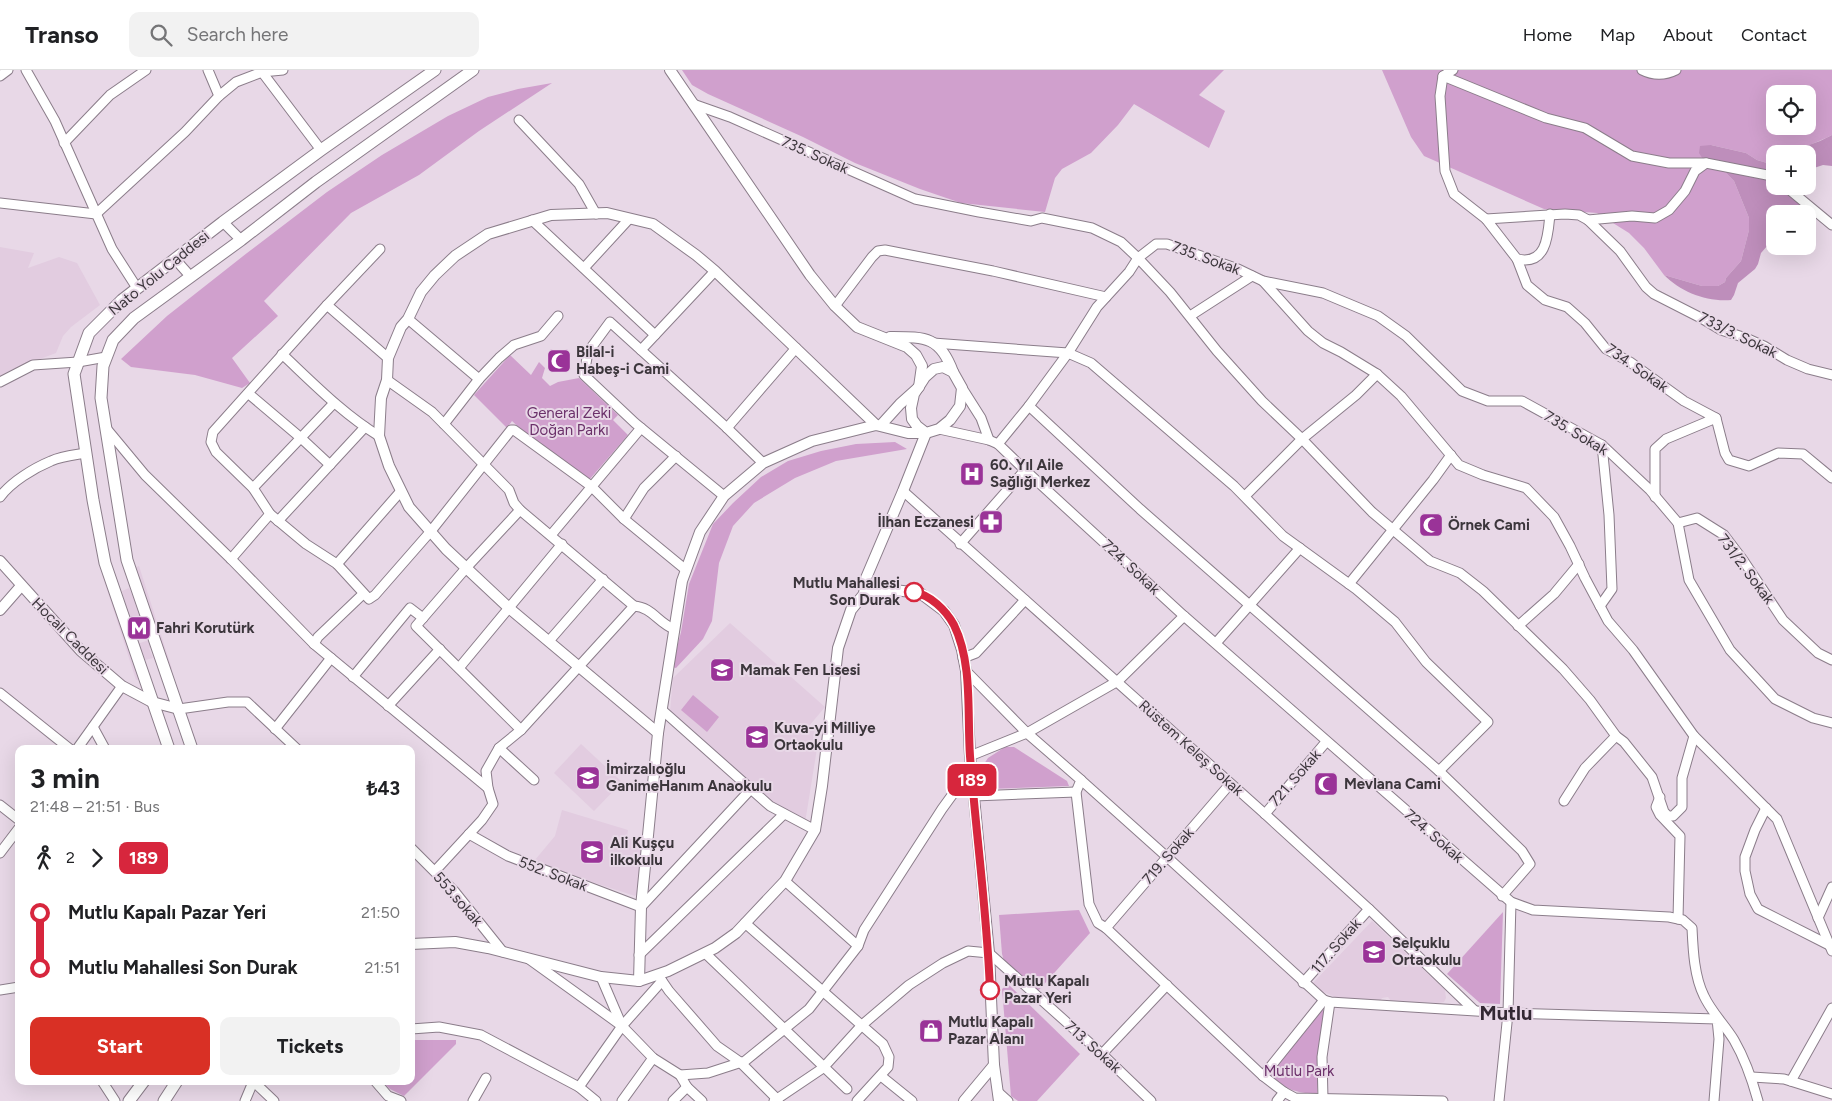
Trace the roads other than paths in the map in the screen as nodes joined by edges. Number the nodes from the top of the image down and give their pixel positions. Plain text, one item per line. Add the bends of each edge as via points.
1 (8, 70) edge
2 (26, 70) edge
3 (146, 70) edge
4 (208, 70) edge
5 (283, 70) edge
6 (435, 70) edge
7 (473, 70) edge
8 (670, 70) edge
9 (1453, 70) edge
10 (1642, 70) edge
11 (1676, 70) edge
12 (262, 72) junction
13 (0, 76) edge
14 (1443, 76) junction
15 (219, 96) junction
16 (693, 104) junction
17 (519, 120) dead end
18 (64, 143) junction
19 (321, 150) junction
20 (1706, 163) junction
21 (1766, 175) edge
22 (1797, 195) edge
23 (0, 203) edge
24 (96, 214) junction
25 (596, 214) junction
26 (1550, 214) junction
27 (628, 218) junction
28 (1486, 219) junction
29 (532, 220) junction
30 (1588, 220) junction
31 (223, 222) junction
32 (1832, 225) edge
33 (241, 240) junction
34 (380, 249) dead end
35 (1138, 258) junction
36 (175, 259) junction
37 (1517, 259) junction
38 (584, 268) junction
39 (715, 271) junction
40 (1252, 276) junction
41 (191, 277) junction
42 (1263, 281) junction
43 (137, 288) junction
44 (1106, 297) junction
45 (327, 305) junction
46 (835, 306) junction
47 (558, 316) dead end
48 (1190, 316) junction
49 (408, 319) junction
50 (655, 335) junction
51 (884, 337) junction
52 (933, 343) junction
53 (796, 348) junction
54 (641, 350) junction
55 (1068, 353) junction
56 (282, 354) junction
57 (106, 357) junction
58 (388, 358) junction
59 (78, 362) junction
60 (953, 372) junction
61 (1377, 374) junction
62 (1832, 376) edge
63 (479, 379) junction
64 (388, 380) junction
65 (0, 382) edge
66 (919, 386) junction
67 (962, 388) junction
68 (249, 394) junction
69 (334, 403) junction
70 (1029, 406) junction
71 (1716, 418) junction
72 (444, 424) junction
73 (878, 425) junction
74 (364, 427) junction
75 (106, 428) junction
76 (641, 428) junction
77 (727, 428) junction
78 (939, 429) junction
79 (926, 433) junction
80 (379, 436) junction
81 (301, 438) junction
82 (1302, 439) junction
83 (989, 440) junction
84 (998, 444) junction
85 (1602, 445) junction
86 (86, 453) junction
87 (1451, 455) junction
88 (676, 456) junction
89 (763, 463) junction
90 (483, 464) junction
91 (330, 465) junction
92 (1025, 470) junction
93 (1832, 478) edge
94 (591, 486) junction
95 (253, 488) junction
96 (401, 491) junction
97 (903, 491) junction
98 (724, 496) junction
99 (1244, 496) junction
100 (0, 497) edge
101 (1656, 497) junction
102 (520, 510) junction
103 (270, 514) junction
104 (624, 519) junction
105 (278, 521) junction
106 (1678, 523) junction
107 (431, 530) junction
108 (1393, 530) junction
109 (550, 535) junction
110 (562, 544) junction
111 (960, 544) junction
112 (1300, 548) junction
113 (231, 559) junction
114 (0, 560) edge
115 (337, 564) junction
116 (1579, 564) junction
117 (467, 567) junction
118 (686, 570) junction
119 (603, 579) junction
120 (1349, 584) junction
121 (20, 586) junction
122 (363, 594) junction
123 (864, 594) junction
124 (1025, 600) junction
125 (1250, 605) junction
126 (634, 606) junction
127 (1600, 606) junction
128 (509, 608) junction
129 (0, 610) edge
130 (1184, 616) junction
131 (423, 618) junction
132 (1518, 626) junction
133 (674, 629) junction
134 (549, 641) junction
135 (1216, 643) junction
136 (314, 644) junction
137 (440, 649) junction
138 (330, 658) junction
139 (963, 658) junction
140 (1832, 660) edge
141 (579, 667) junction
142 (459, 668) junction
143 (966, 671) junction
144 (353, 677) junction
145 (1118, 682) junction
146 (122, 686) junction
147 (0, 693) edge
148 (152, 702) junction
149 (388, 706) junction
150 (179, 709) junction
151 (662, 710) junction
152 (1832, 723) edge
153 (93, 727) junction
154 (275, 729) junction
155 (521, 730) junction
156 (658, 733) junction
157 (1027, 733) junction
158 (1616, 736) junction
159 (1694, 736) junction
160 (1326, 742) junction
161 (65, 745) edge
162 (80, 745) edge
163 (103, 745) edge
164 (168, 745) edge
165 (191, 745) edge
166 (293, 745) edge
167 (499, 748) junction
168 (970, 756) junction
169 (971, 770) junction
170 (1439, 771) junction
171 (534, 780) dead end
172 (1081, 780) junction
173 (1230, 784) junction
174 (488, 788) junction
175 (751, 789) junction
176 (1076, 792) junction
177 (974, 796) junction
178 (1660, 797) junction
179 (1564, 801) dead end
180 (0, 805) edge
181 (1766, 808) junction
182 (784, 814) junction
183 (1265, 814) junction
184 (15, 817) edge
185 (815, 830) junction
186 (15, 833) edge
187 (469, 834) junction
188 (415, 851) edge
189 (0, 853) edge
190 (1168, 857) junction
191 (435, 871) junction
192 (785, 881) junction
193 (1832, 887) edge
194 (1502, 896) junction
195 (1511, 902) junction
196 (641, 907) junction
197 (1369, 908) junction
198 (1818, 918) junction
199 (1678, 919) junction
200 (745, 923) junction
201 (1106, 928) junction
202 (415, 944) edge
203 (858, 946) junction
204 (1831, 948) edge
205 (503, 952) junction
206 (705, 953) junction
207 (989, 953) junction
208 (639, 955) junction
209 (528, 958) junction
210 (601, 977) junction
211 (660, 978) junction
212 (639, 981) junction
213 (1303, 982) junction
214 (1167, 985) junction
215 (15, 988) edge
216 (0, 990) edge
217 (824, 992) junction
218 (1327, 1001) junction
219 (1832, 1008) edge
220 (1474, 1010) junction
221 (1508, 1013) junction
222 (1717, 1019) junction
223 (862, 1025) junction
224 (622, 1026) junction
225 (415, 1029) edge
226 (785, 1029) junction
227 (1102, 1054) junction
228 (653, 1058) junction
229 (740, 1062) junction
230 (994, 1065) junction
231 (823, 1068) junction
232 (680, 1076) junction
233 (881, 1076) junction
234 (1263, 1076) junction
235 (1752, 1077) junction
236 (486, 1078) dead end
237 (1791, 1081) junction
238 (105, 1085) edge
239 (141, 1085) edge
240 (174, 1085) edge
241 (252, 1085) edge
242 (256, 1085) edge
243 (377, 1085) edge
244 (687, 1086) junction
245 (579, 1087) junction
246 (847, 1089) dead end
247 (1284, 1092) junction
248 (1832, 1094) edge
249 (999, 1097) edge
250 (385, 1098) edge
251 (1323, 1099) junction
252 (776, 1100) edge
253 (115, 1101) edge
254 (130, 1101) edge
255 (164, 1101) edge
256 (245, 1101) edge
257 (274, 1101) edge
258 (401, 1101) edge
259 (473, 1101) edge
260 (596, 1101) edge
261 (622, 1101) edge
262 (673, 1101) edge
263 (702, 1101) edge
264 (857, 1101) edge
265 (912, 1101) edge
266 (964, 1101) edge
267 (1008, 1101) edge
268 (1151, 1101) edge
269 (1277, 1101) edge
270 (1443, 1101) edge
271 (1499, 1101) edge
272 (1714, 1101) edge
273 (1758, 1101) edge

1 - 13 street
2 - 18 street
3 - 18 street via 110,95
4 - 15 street
5 - 12 street
6 - 19 main road, Nato Yolu Caddesi
7 - 33 main road
8 - 16 street
9 - 14 street
10 - 11 street via 1658,75
12 - 15 street via 236,82
12 - 19 street
14 - 20 street via 1546,118 1585,128 1632,156 1669,163
14 - 28 street, 734. Sokak via 1440,96 1445,171 1454,194
15 - 24 street
16 - 35 street, 735. Sokak via 730,117 915,199 1031,221 1042,218 1092,228 1122,242
16 - 46 street via 810,275
17 - 25 street via 579,184
18 - 24 street
19 - 31 main road, Nato Yolu Caddesi
20 - 21 street
20 - 30 street via 1695,171 1685,191 1669,210 1655,218 1632,216
22 - 32 street
23 - 24 street
24 - 43 street via 112,249
25 - 27 street
25 - 29 street via 551,215
26 - 28 street
26 - 30 street via 1579,215
26 - 37 street via 1548,241 1541,254 1526,261
27 - 38 street
27 - 39 street via 653,224
28 - 37 street, 734. Sokak
29 - 38 street
29 - 49 street via 488,234 454,256 421,292
30 - 62 street, 733/3. Sokak via 1620,251 1654,294 1721,330 1764,346 1808,369
31 - 33 street
31 - 36 main road, Nato Yolu Caddesi
33 - 41 main road
34 - 45 street
35 - 40 street, 735. Sokak via 1156,244 1168,244
35 - 44 street
35 - 48 street
36 - 41 street
36 - 43 main road, Nato Yolu Caddesi
37 - 71 street, 734. Sokak via 1527,285 1545,300 1567,308 1585,323 1606,350
38 - 50 street
39 - 50 street
39 - 53 street
40 - 42 street, 735. Sokak
40 - 48 street
41 - 57 main road via 134,318 113,340
42 - 61 street via 1308,331
42 - 85 street, 735. Sokak via 1323,293 1360,307 1406,336 1462,391 1488,401 1522,401
43 - 59 main road, Nato Yolu Caddesi via 89,333
44 - 46 street via 885,250 872,257
44 - 55 street
45 - 56 street
45 - 58 street
46 - 51 street via 857,327
47 - 63 street via 542,336 514,346
48 - 82 street via 1262,401
49 - 58 street via 401,327
49 - 63 street
50 - 54 street
51 - 52 street via 928,339
51 - 66 street via 908,346 916,355 922,366
52 - 55 street
52 - 60 street via 948,357
53 - 73 street
53 - 77 street
54 - 76 street via 610,322 588,352 584,375
54 - 77 street
55 - 70 street
55 - 99 street via 1091,363
56 - 68 street
56 - 69 street
57 - 59 street
57 - 75 main road via 101,398
58 - 64 street
59 - 65 street via 33,365
59 - 86 main road, Nato Yolu Caddesi via 74,374
60 - 66 street via 942,367 934,369
60 - 67 street
61 - 82 street
61 - 87 street via 1401,396
63 - 72 street
64 - 72 street
64 - 80 street via 381,398
66 - 73 street
66 - 79 street via 911,408 912,419
67 - 78 street via 960,406
67 - 83 street via 981,418
68 - 81 street
68 - 95 street via 213,432 210,442
69 - 74 street
69 - 81 street
70 - 84 street
70 - 125 street
71 - 93 street via 1729,460 1749,466 1778,453 1803,454
71 - 101 street via 1666,439 1656,449
72 - 90 street
73 - 79 street via 908,433
73 - 89 street via 812,441
74 - 80 street
74 - 91 street
75 - 113 street via 145,475
75 - 150 main road via 126,560
76 - 88 street
76 - 94 street
77 - 89 street
78 - 79 street
78 - 83 street, 724. Sokak
79 - 97 street
80 - 96 street
81 - 91 street
81 - 95 street
82 - 99 street
82 - 108 street
83 - 84 street, 724. Sokak
84 - 92 street, 724. Sokak
85 - 101 street, 735. Sokak
85 - 127 street via 1612,589
86 - 100 street via 52,460 33,470
86 - 148 main road, Nato Yolu Caddesi via 105,563
87 - 108 street
87 - 116 street via 1459,465 1526,488 1554,517
88 - 98 street
88 - 104 street via 644,488
89 - 98 street
90 - 94 street via 514,430
90 - 102 street via 509,490
90 - 107 street
91 - 105 street
92 - 111 street
92 - 130 street, 724. Sokak
94 - 104 street
94 - 109 street
95 - 103 street
96 - 107 street via 409,507
96 - 115 street
97 - 111 street, Rüstem Keleş Sokak
97 - 123 street via 866,578
98 - 118 street via 700,532
99 - 112 street via 1283,536
101 - 106 street
102 - 109 street
102 - 117 street
103 - 105 street
103 - 113 street
104 - 118 street
105 - 115 street
106 - 140 street, 731/2. Sokak via 1696,518 1724,535 1783,620 1818,653
106 - 152 street via 1689,580 1730,650 1774,699 1813,718
107 - 117 street
107 - 122 street via 375,596 369,599
108 - 120 street
108 - 132 street via 1430,561 1460,573
109 - 110 street
110 - 119 street
110 - 128 street
111 - 124 street, Rüstem Keleş Sokak
112 - 120 street
112 - 125 street
113 - 136 street
114 - 121 street, Hocalı Caddesi
115 - 122 street
116 - 127 street
116 - 132 street via 1554,594
117 - 128 street
117 - 131 street
118 - 133 street
119 - 126 street
119 - 134 street
120 - 170 street via 1395,622 1426,662 1488,722
121 - 129 street
121 - 146 street, Hocalı Caddesi via 81,652
122 - 136 street
123 - 139 street via 894,590 927,597 944,611 954,625
123 - 185 street via 851,610 838,648
124 - 139 street via 976,653
124 - 145 street, Rüstem Keleş Sokak
125 - 135 street
125 - 170 street
126 - 133 street via 646,608
126 - 141 street
127 - 159 street
128 - 134 street
128 - 142 street
130 - 135 street, 724. Sokak
130 - 145 street
131 - 137 street via 416,626
131 - 144 street via 410,608
132 - 158 street via 1563,669
133 - 151 street
134 - 141 street
135 - 160 street, 724. Sokak
136 - 138 street
137 - 142 street
137 - 149 street
138 - 144 street
138 - 154 street
139 - 143 street
141 - 155 street
141 - 156 street
142 - 155 street
143 - 157 street
143 - 168 street
144 - 149 street
145 - 157 street
145 - 173 street, Rüstem Keleş Sokak
146 - 148 street, Hocalı Caddesi
146 - 153 street
147 - 161 street
148 - 150 street, Hocalı Caddesi
148 - 164 main road, Nato Yolu Caddesi
149 - 174 street
150 - 154 street via 247,702
150 - 165 main road
151 - 156 street
151 - 175 street
153 - 162 street
153 - 163 street
154 - 166 street
155 - 167 street
156 - 196 street
157 - 168 street
157 - 172 street
158 - 178 street via 1652,777
158 - 179 street via 1584,768
159 - 178 street via 1682,778 1682,807 1673,816 1668,816
159 - 181 street
160 - 183 street, 721. Sokak
160 - 194 street, 724. Sokak
167 - 171 street
167 - 174 street via 486,771
168 - 169 street
169 - 177 street
169 - 203 street via 864,930
170 - 194 street via 1522,851 1530,864
172 - 176 street
172 - 190 street
173 - 183 street, Rüstem Keleş Sokak
173 - 190 street, 719. Sokak
174 - 187 street via 493,804
175 - 182 street
175 - 196 street
176 - 177 street
176 - 201 street via 1089,904 1098,923
177 - 207 street
178 - 199 street via 1656,807 1660,815 1680,836
180 - 184 street
181 - 198 street via 1777,819
181 - 204 street via 1744,858 1750,894 1758,909
182 - 185 street
182 - 208 street
183 - 197 street, Rüstem Keleş Sokak
185 - 192 street
186 - 189 street
187 - 191 street
187 - 196 street, 552. Sokak via 508,856
188 - 191 street, 553.sokak
190 - 201 street, 719. Sokak
190 - 213 street
191 - 205 street, 553.sokak
192 - 200 street
192 - 203 street
193 - 198 street
194 - 195 street, 724. Sokak
195 - 199 street, 724. Sokak via 1533,910
195 - 221 street
196 - 208 street
197 - 213 street, 117. Sokak
197 - 220 street, Rüstem Keleş Sokak
198 - 204 street
199 - 222 street via 1692,928 1701,987
200 - 206 street via 736,933
200 - 217 street
201 - 214 street
202 - 205 street via 455,942
203 - 217 street
205 - 209 street
206 - 211 street
206 - 226 street
207 - 223 street via 968,951 943,963 909,985
207 - 227 street, 713. Sokak
207 - 230 street
208 - 212 street
209 - 210 street
209 - 224 street
210 - 212 street
210 - 224 street
211 - 212 street
211 - 224 street
211 - 229 street via 717,1046
213 - 218 street
214 - 227 street
214 - 234 street
215 - 216 street
217 - 223 street
217 - 226 street via 809,1010
218 - 220 street
218 - 234 street
218 - 251 street via 1322,1057
219 - 237 street
220 - 221 street
221 - 222 street
221 - 271 street
222 - 235 street via 1733,1039
222 - 272 street via 1719,1039
223 - 231 street
223 - 233 street via 883,1044 889,1057 888,1068
224 - 228 street
224 - 245 street
225 - 245 street via 439,1028 481,1036
226 - 229 street
226 - 231 street
227 - 268 street, 713. Sokak
228 - 232 street
228 - 261 street
229 - 232 street via 708,1073
229 - 252 street
230 - 249 street
230 - 266 street
231 - 246 street
231 - 252 street
232 - 244 street
233 - 264 street
233 - 265 street
234 - 247 street
235 - 237 street
235 - 273 street
236 - 259 street
237 - 248 street
238 - 253 street
239 - 254 main road
240 - 255 main road
241 - 256 street
242 - 257 street
243 - 250 street
244 - 262 street
244 - 263 street
245 - 260 street
247 - 251 street via 1296,1098
247 - 269 street
249 - 267 street
250 - 258 street
251 - 270 street

